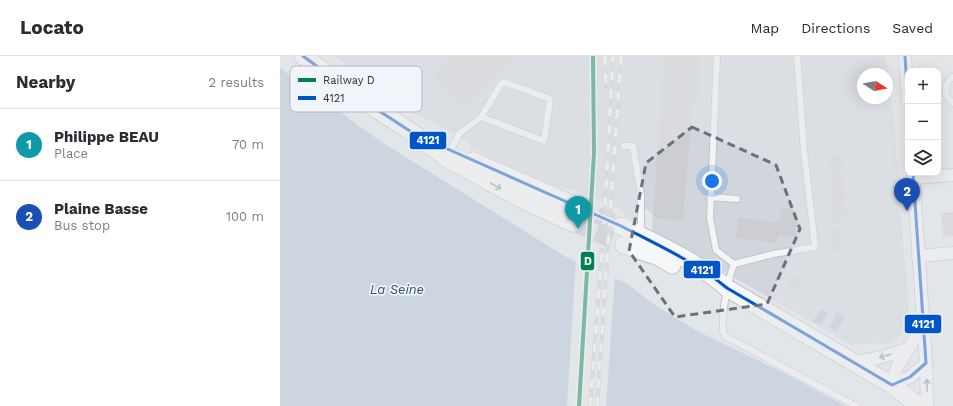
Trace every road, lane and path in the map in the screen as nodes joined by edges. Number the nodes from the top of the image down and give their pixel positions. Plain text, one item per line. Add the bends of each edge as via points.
1 (303, 56) edge
2 (717, 56) edge
3 (797, 56) edge
4 (905, 56) edge
5 (316, 66) edge
6 (906, 68) edge
7 (953, 77) edge
8 (953, 103) edge
9 (380, 112) edge
10 (481, 117) junction
11 (624, 146) dead end
12 (448, 154) junction
13 (941, 175) edge
14 (953, 175) edge
15 (913, 176) edge
16 (710, 197) junction
17 (737, 199) dead end
18 (574, 205) tunnel mouth
19 (573, 223) tunnel mouth
20 (621, 226) tunnel mouth
21 (641, 236) junction
22 (624, 245) tunnel mouth
23 (953, 253) edge
24 (918, 256) junction
25 (734, 264) junction
26 (727, 288) junction
27 (924, 324) junction
28 (908, 349) junction
29 (855, 362) junction
30 (926, 363) junction
31 (892, 384) junction
32 (856, 406) edge
33 (919, 406) edge
34 (927, 406) edge

1 - 5 main road
2 - 16 lane
3 - 25 lane via 815,247
4 - 6 street
7 - 8 lane via 948,81 945,91
9 - 12 main road
10 - 10 lane via 544,141 550,99 504,82
10 - 12 lane via 459,134
11 - 21 lane via 633,146 641,195
12 - 18 main road
12 -> 19 main road via 525,201
13 - 14 street
15 - 24 street
16 - 17 lane
16 - 25 lane via 710,218 716,250
20 - 21 main road
21 - 26 main road via 713,276
22 - 26 main road via 659,257 708,284
23 - 24 street
24 - 27 street
25 - 26 lane
26 - 29 main road
26 - 32 lane via 722,330 725,336
27 - 28 street
27 - 30 street
28 -> 29 street
28 - 31 street via 897,367
29 - 31 main road
30 - 31 street via 910,377
34 -> 30 street
31 - 33 main road

